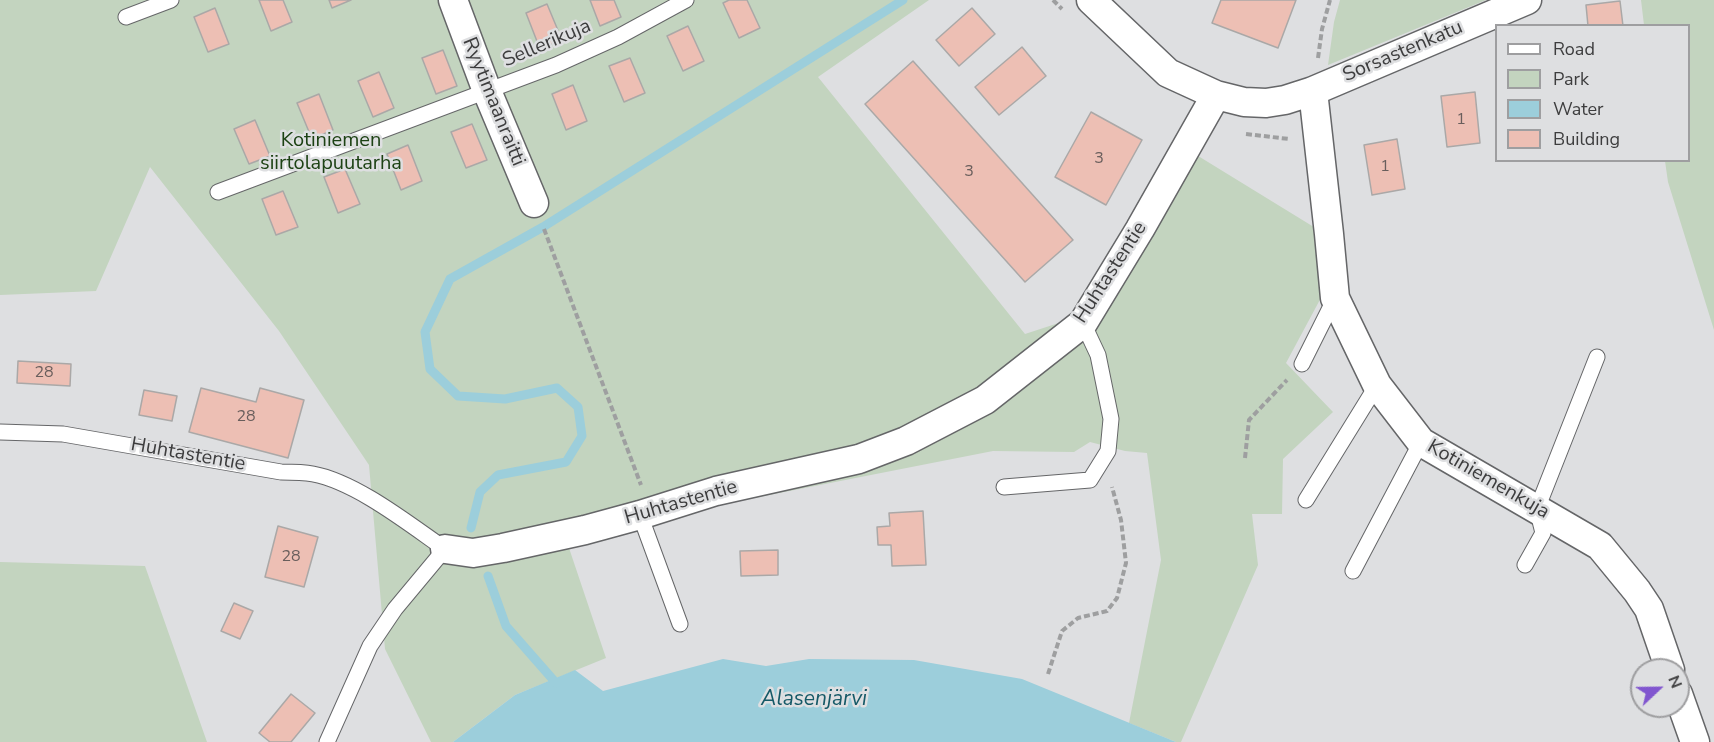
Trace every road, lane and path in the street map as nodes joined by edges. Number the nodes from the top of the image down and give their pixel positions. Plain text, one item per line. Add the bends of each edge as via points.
1 (171, 0) edge
2 (453, 0) edge
3 (686, 0) edge
4 (1091, 0) edge
5 (1330, 0) edge
6 (1527, 0) edge
7 (126, 17) dead end
8 (488, 91) junction
9 (1313, 91) junction
10 (1216, 95) junction
11 (218, 192) dead end
12 (534, 203) dead end
13 (550, 246) dead end
14 (1335, 298) junction
15 (1083, 323) junction
16 (1596, 357) dead end
17 (1302, 364) joint
18 (1377, 385) junction
19 (0, 432) edge
20 (1421, 442) junction
21 (1108, 451) junction
22 (1245, 458) dead end
23 (1004, 487) dead end
24 (1306, 500) dead end
25 (1537, 509) junction
26 (646, 513) junction
27 (445, 549) junction
28 (1525, 565) dead end
29 (1353, 571) dead end
30 (680, 624) dead end
31 (1666, 658) edge
32 (1048, 674) dead end
33 (1686, 718) edge
34 (327, 742) edge
35 (1695, 742) edge

1 - 7 lane
2 - 8 street, Ryytimaanraitti
3 - 8 lane, Sellerikuja via 618,37
4 - 10 street, Sorsastenkatu via 1168,74
5 - 9 path
6 - 9 street, Sorsastenkatu
8 - 11 lane, Sellerikuja
8 - 12 street, Ryytimaanraitti
9 - 10 street, Sorsastenkatu via 1266,103
9 - 14 street, Kotiniemenkuja
10 - 15 street, Huhtastentie
13 - 26 path
14 - 17 lane
14 - 18 street, Kotiniemenkuja
15 - 21 lane via 1098,355 1112,419
15 - 26 street, Huhtastentie via 985,399 906,441 859,459 716,491
16 - 25 lane
17 - 22 path via 1249,420
18 - 20 street, Kotiniemenkuja
18 - 24 lane
19 - 27 lane, Huhtastentie via 63,434 281,472 314,474 375,501
20 - 25 street, Kotiniemenkuja
20 - 29 lane
21 - 23 lane via 1090,480
21 - 32 path via 1126,563 1117,598 1107,611 1078,618 1062,632
25 - 28 lane via 1542,533
25 - 31 street, Kotiniemenkuja via 1600,546 1649,609
26 - 27 street, Huhtastentie via 503,548 473,553
26 - 30 lane
27 - 34 lane via 370,646
33 - 35 street

